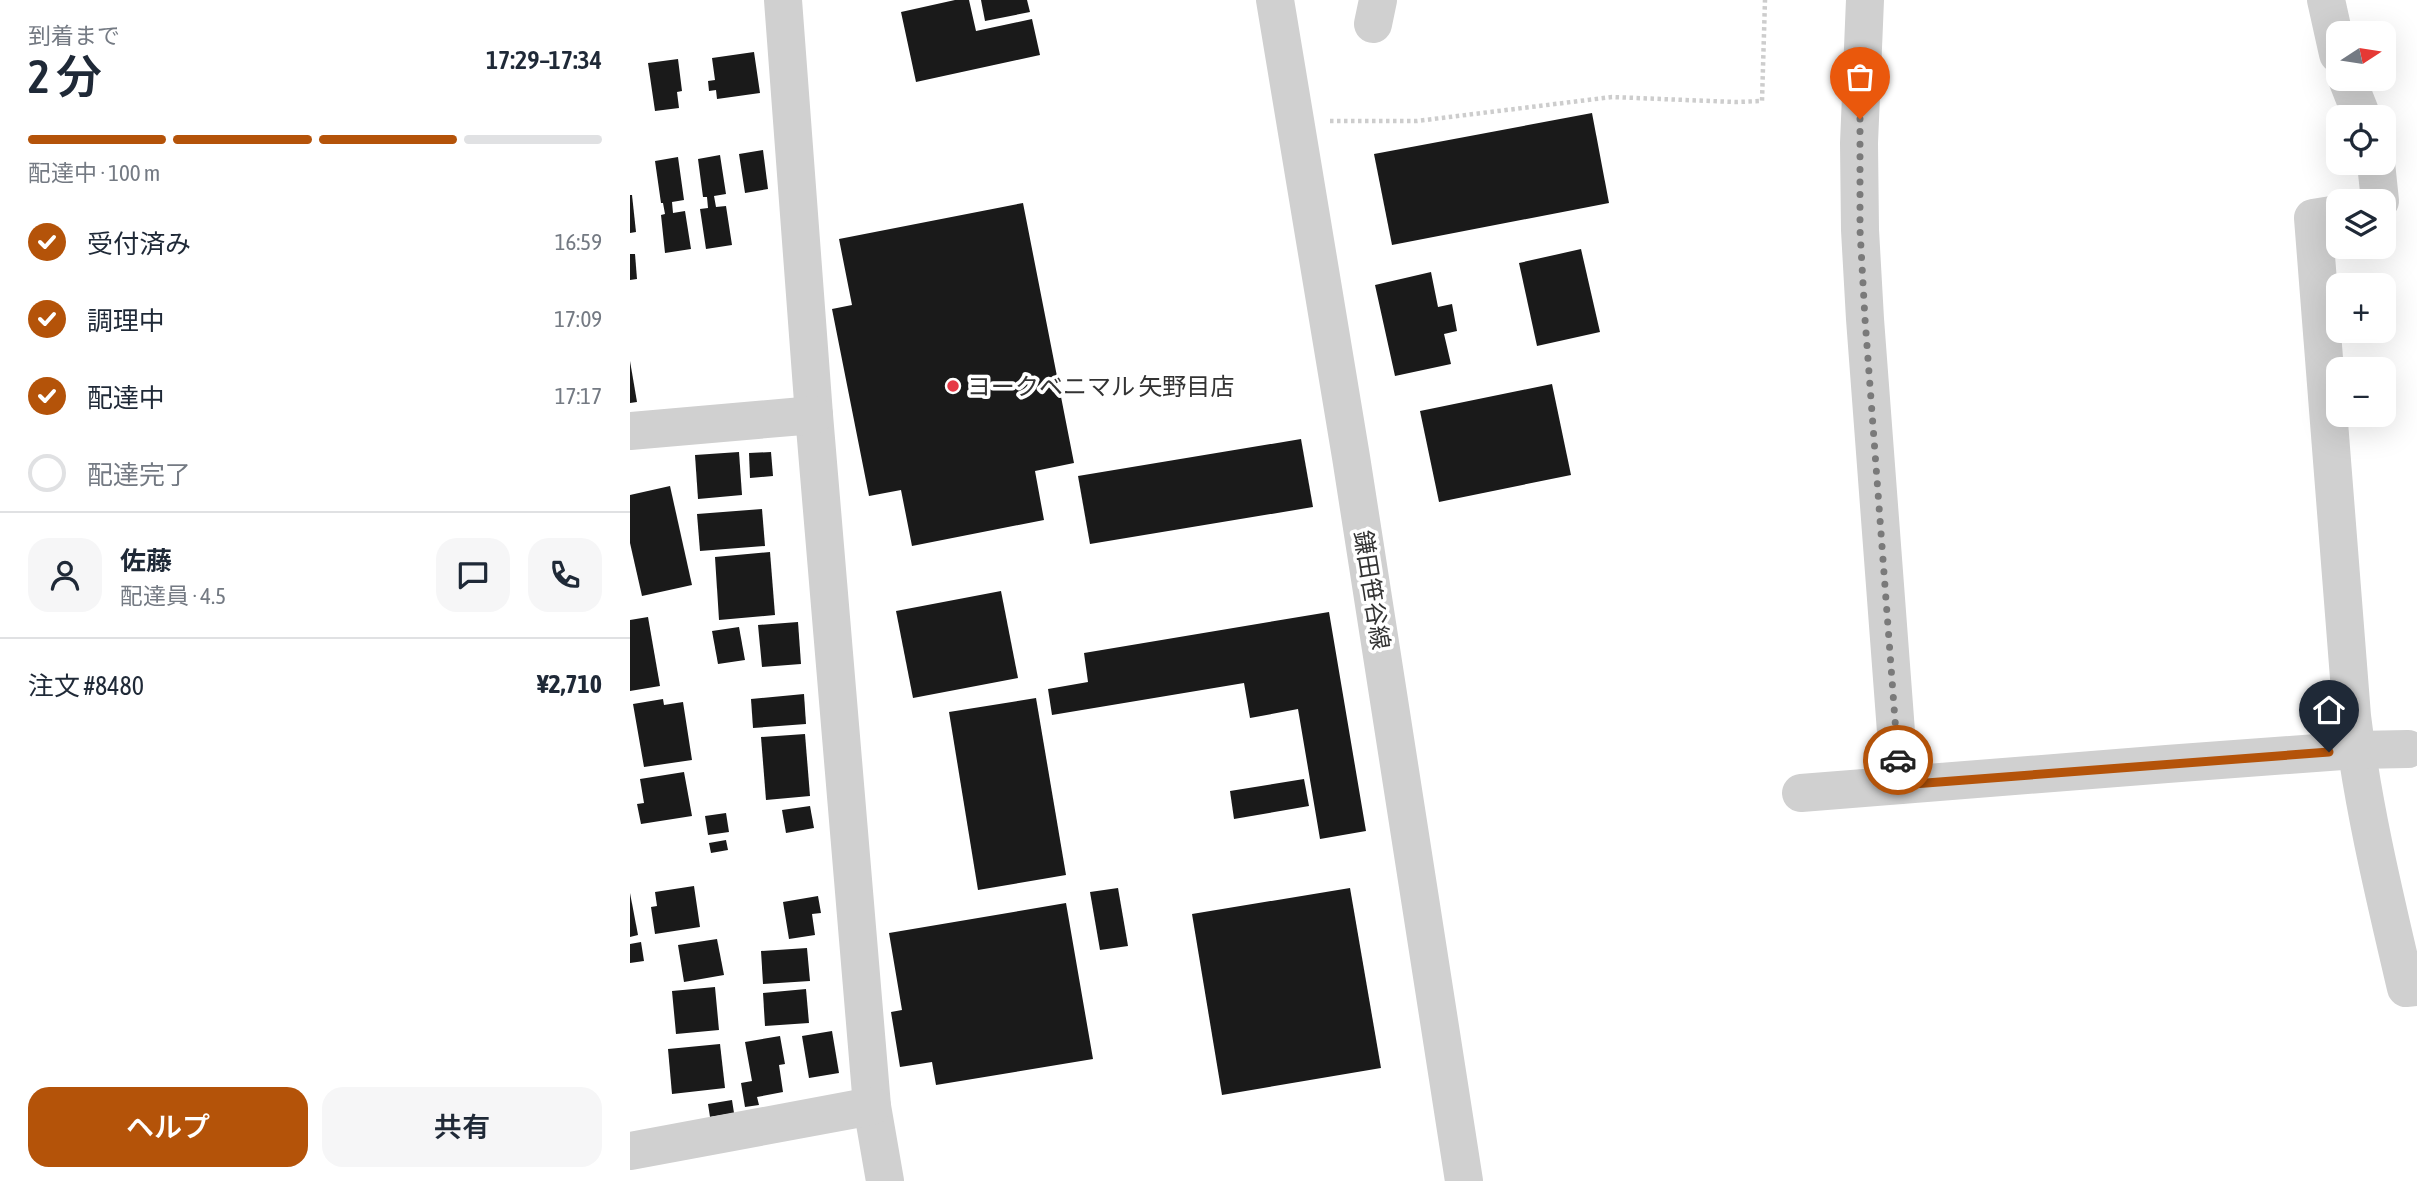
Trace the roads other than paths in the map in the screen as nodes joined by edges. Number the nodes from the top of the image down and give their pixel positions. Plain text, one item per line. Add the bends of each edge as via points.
1 (783, 0) edge
2 (1276, 0) edge
3 (1865, 0) edge
4 (2326, 0) edge
5 (2331, 21) edge
6 (2326, 216) edge
7 (814, 415) junction
8 (630, 431) edge
9 (2408, 749) dead end
10 (2356, 750) junction
11 (1900, 785) junction
12 (1801, 793) dead end
13 (2417, 987) edge
14 (873, 1106) junction
15 (630, 1151) edge
16 (885, 1181) edge
17 (1464, 1181) edge

1 - 7 street
2 - 17 street, 鎌田笹谷線
3 - 11 street via 1860,230
4 - 5 street
6 - 10 street via 2313,218
7 - 8 street
7 - 14 street
9 - 10 street
10 - 11 street
10 - 13 street via 2406,988
11 - 12 street
14 - 15 street
14 - 16 street

